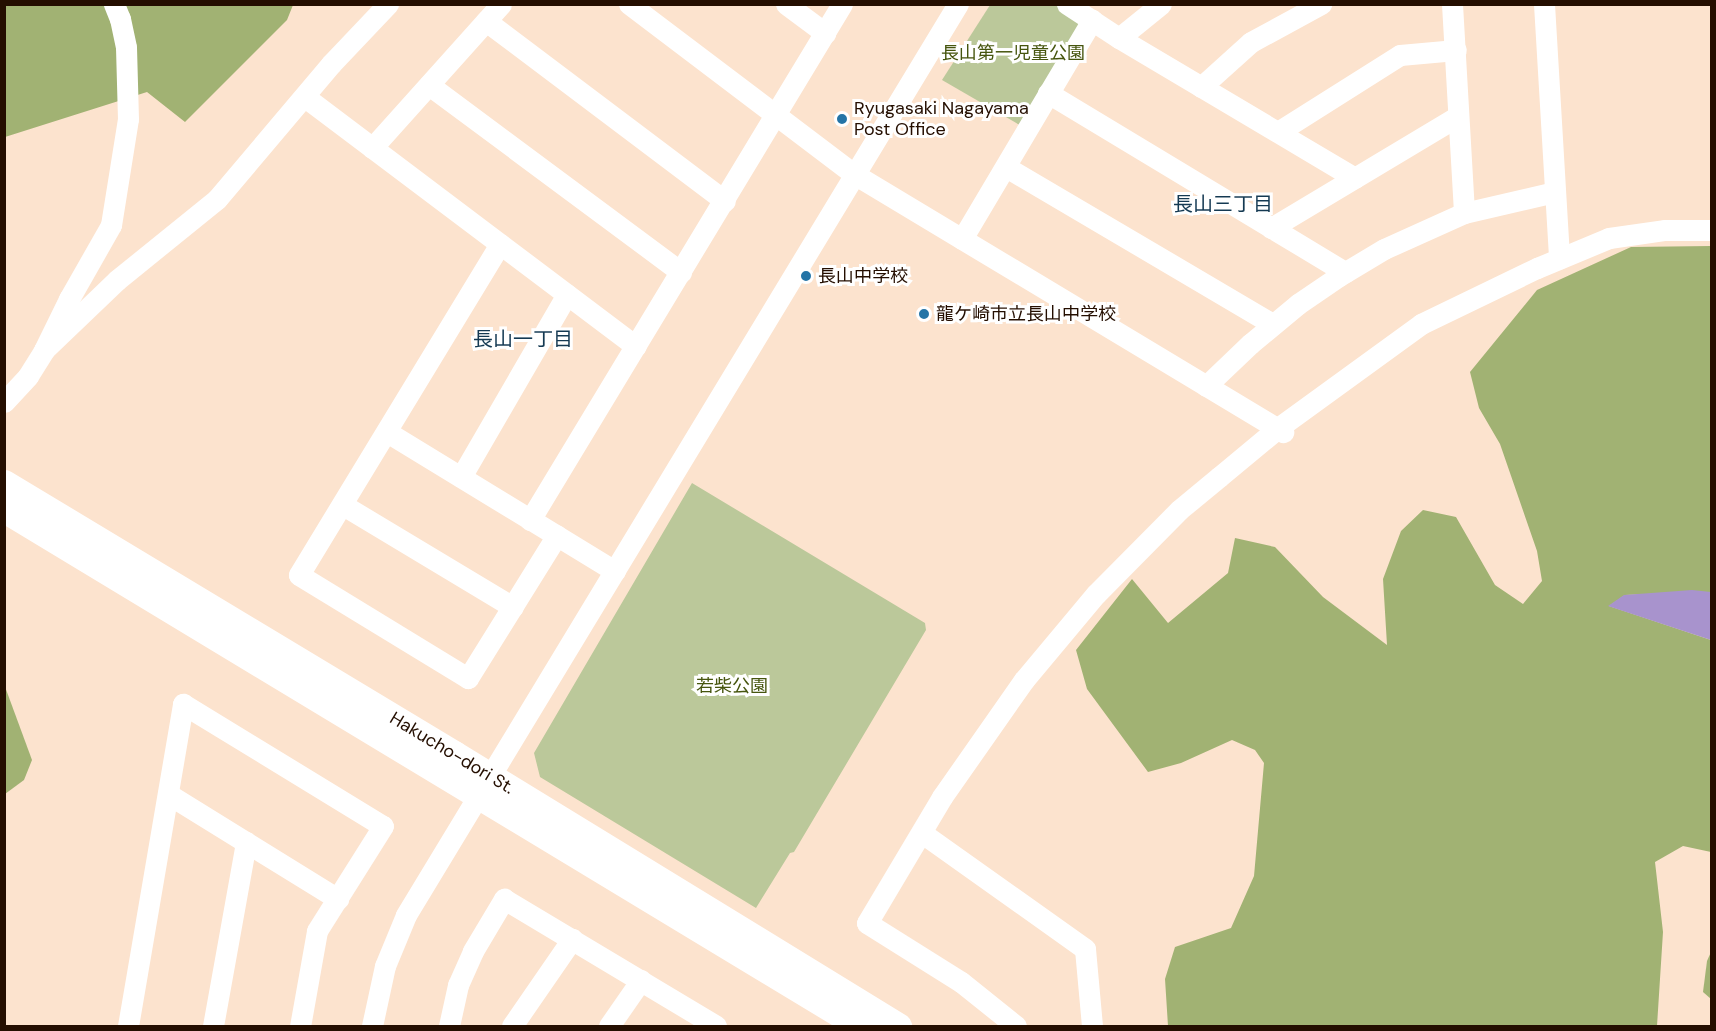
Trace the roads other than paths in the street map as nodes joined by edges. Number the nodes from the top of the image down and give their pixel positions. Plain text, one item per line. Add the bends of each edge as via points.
1 (114, 4) edge
2 (388, 4) edge
3 (501, 4) edge
4 (629, 4) edge
5 (786, 4) edge
6 (842, 4) edge
7 (958, 4) edge
8 (1067, 4) edge
9 (1161, 4) edge
10 (1321, 4) edge
11 (1452, 4) edge
12 (1544, 4) edge
13 (1092, 20) junction
14 (486, 21) junction
15 (825, 33) junction
16 (1119, 38) junction
17 (1456, 50) junction
18 (429, 85) junction
19 (1201, 87) junction
20 (1048, 93) junction
21 (305, 97) junction
22 (1458, 116) junction
23 (776, 117) junction
24 (1278, 132) junction
25 (372, 148) junction
26 (1006, 166) junction
27 (854, 174) junction
28 (1355, 178) junction
29 (1555, 192) junction
30 (725, 201) junction
31 (1464, 213) junction
32 (1271, 228) junction
33 (1712, 230) edge
34 (962, 239) junction
35 (500, 244) junction
36 (1559, 258) junction
37 (681, 272) junction
38 (1345, 272) junction
39 (567, 294) junction
40 (1273, 324) junction
41 (636, 346) junction
42 (44, 350) junction
43 (1206, 386) junction
44 (4, 402) edge
45 (1281, 430) junction
46 (387, 432) junction
47 (461, 477) junction
48 (4, 483) edge
49 (343, 505) junction
50 (4, 509) edge
51 (530, 520) junction
52 (557, 536) junction
53 (615, 571) junction
54 (513, 607) junction
55 (485, 787) junction
56 (168, 794) junction
57 (922, 833) junction
58 (246, 842) junction
59 (338, 898) junction
60 (572, 939) junction
61 (641, 980) junction
62 (128, 1026) edge
63 (213, 1026) edge
64 (300, 1026) edge
65 (372, 1026) edge
66 (449, 1026) edge
67 (512, 1026) edge
68 (609, 1026) edge
69 (715, 1026) edge
70 (860, 1026) edge
71 (898, 1026) edge
72 (1016, 1026) edge
73 (1092, 1026) edge

1 - 42 street via 126,47 128,119 111,225
2 - 21 street
3 - 14 street
4 - 23 street
5 - 15 street
6 - 15 street
7 - 27 street
8 - 13 street
9 - 16 street
10 - 19 street via 1251,42
11 - 17 street
12 - 29 street
13 - 16 street
13 - 20 street
14 - 18 street
14 - 30 street
15 - 23 street
16 - 19 street
17 - 22 street
17 - 24 street via 1400,55
18 - 25 street
18 - 37 street
19 - 24 street
20 - 26 street
20 - 32 street
21 - 25 street
21 - 42 street via 217,199 117,280
22 - 28 street
22 - 31 street
23 - 27 street
23 - 30 street
24 - 28 street
25 - 35 street
26 - 34 street
26 - 40 street
27 - 34 street
27 - 53 street
28 - 32 street
29 - 31 street
29 - 36 street
30 - 37 street
31 - 38 street via 1384,249
32 - 38 street
33 - 36 street via 1609,238
34 - 43 street
35 - 39 street
35 - 46 street
36 - 45 street via 1421,324
37 - 41 street
38 - 40 street
39 - 41 street
39 - 47 street
40 - 43 street
41 - 51 street
42 - 44 street via 28,376
43 - 45 street
45 - 57 street via 1179,510 1096,594 1024,681 942,797
46 - 47 street
46 - 49 street
47 - 51 street
48 - 55 main road, Hakucho-dori St.
49 - 54 street
49 - 54 street via 299,575 468,678
50 - 55 main road, Hakucho-dori St.
51 - 52 street
52 - 53 street
52 - 54 street
53 - 55 street
55 - 65 street via 395,938
55 - 70 main road, Hakucho-dori St.
55 - 71 main road, Hakucho-dori St.
56 - 58 street
56 - 59 street via 183,704 384,826
56 - 62 street
57 - 72 street via 867,923 961,982
57 - 73 street via 1085,949
58 - 59 street
58 - 63 street
59 - 64 street via 317,932
60 - 61 street
60 - 66 street via 504,899 458,985
60 - 67 street
61 - 68 street
61 - 69 street

